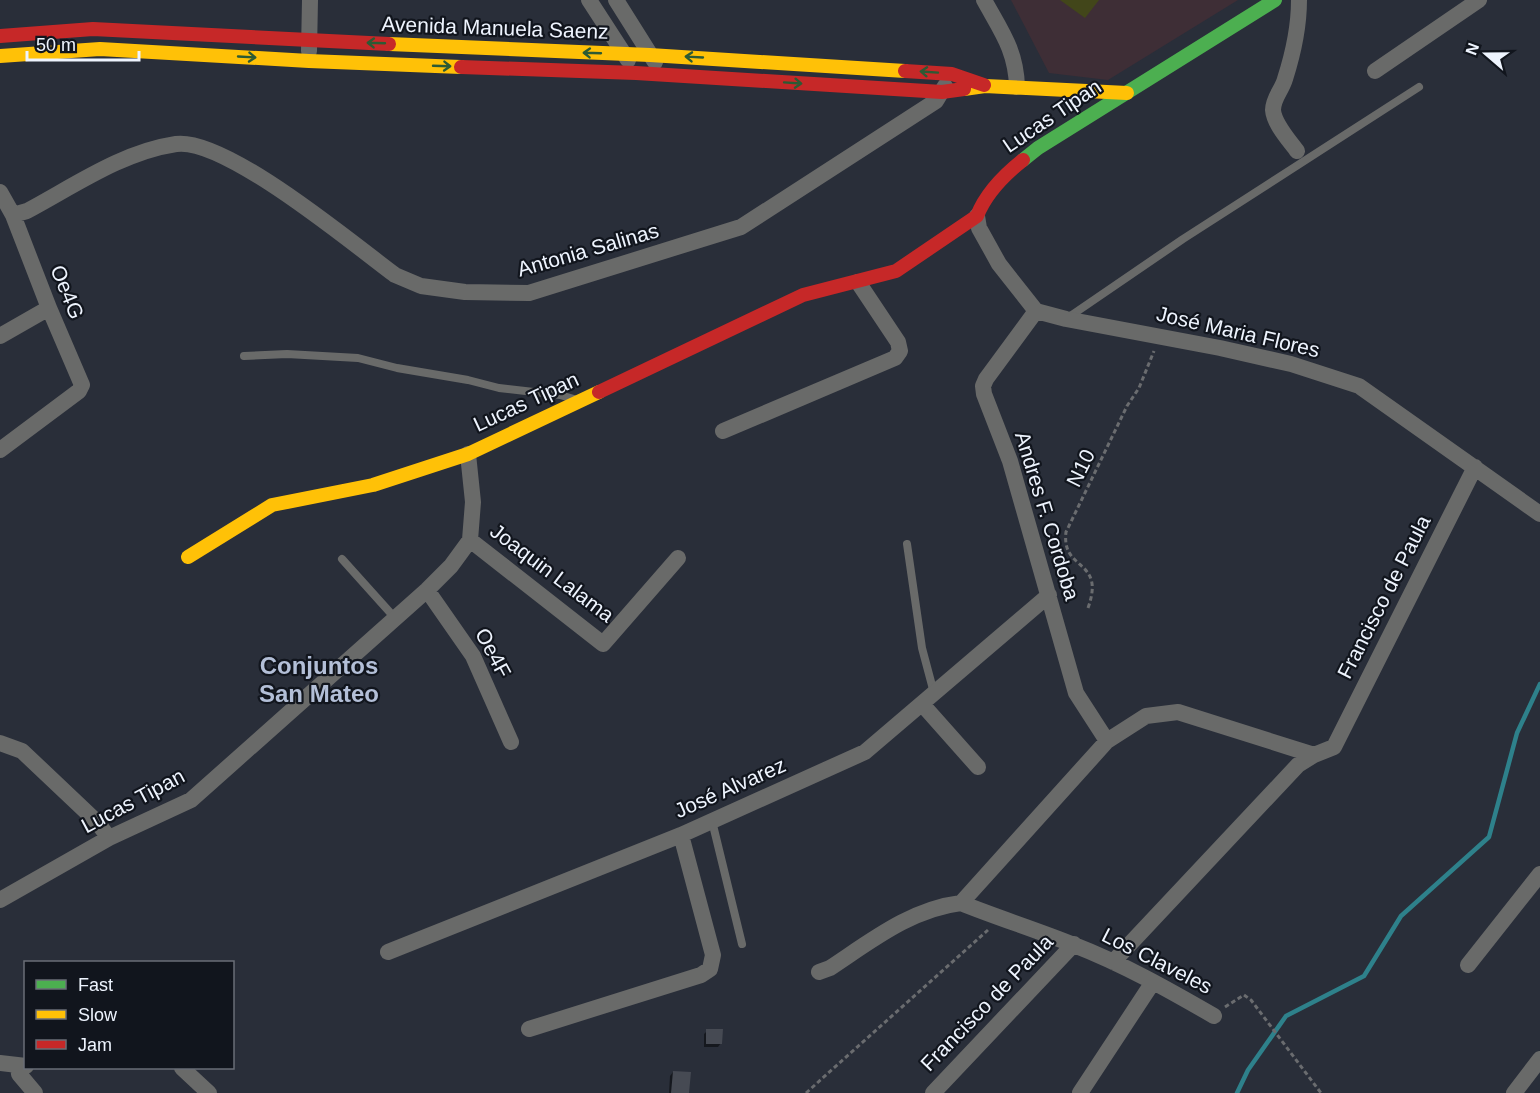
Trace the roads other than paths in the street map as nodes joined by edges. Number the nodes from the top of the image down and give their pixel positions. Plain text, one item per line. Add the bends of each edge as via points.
1 (310, 0) edge
2 (589, 0) edge
3 (616, 0) edge
4 (984, 0) edge
5 (1275, 0) edge
6 (1299, 0) edge
7 (1479, 0) edge
8 (0, 36) edge
9 (309, 40) junction
10 (625, 54) junction
11 (650, 54) junction
12 (0, 56) edge
13 (309, 61) junction
14 (1375, 71) dead end
15 (636, 73) junction
16 (952, 74) junction
17 (663, 76) junction
18 (985, 86) junction
19 (1017, 87) junction
20 (1419, 87) dead end
21 (942, 92) junction
22 (1127, 93) junction
23 (1297, 151) dead end
24 (0, 192) edge
25 (13, 215) junction
26 (977, 216) junction
27 (858, 282) junction
28 (49, 308) junction
29 (1036, 311) junction
30 (1066, 319) junction
31 (0, 336) edge
32 (244, 356) dead end
33 (580, 401) junction
34 (723, 431) dead end
35 (0, 450) edge
36 (468, 454) junction
37 (1474, 467) junction
38 (1540, 514) edge
39 (470, 540) junction
40 (907, 544) dead end
41 (188, 557) dead end
42 (678, 558) dead end
43 (342, 559) dead end
44 (427, 590) junction
45 (1049, 595) junction
46 (395, 618) junction
47 (928, 698) junction
48 (1107, 741) junction
49 (511, 742) dead end
50 (0, 743) edge
51 (1314, 755) junction
52 (978, 767) dead end
53 (712, 821) junction
54 (681, 835) junction
55 (109, 838) junction
56 (1540, 873) edge
57 (0, 900) edge
58 (961, 903) junction
59 (742, 944) dead end
60 (1074, 944) junction
61 (388, 951) dead end
62 (1113, 962) junction
63 (1468, 965) dead end
64 (819, 972) dead end
65 (1154, 982) junction
66 (1215, 1016) road end
67 (529, 1029) dead end
68 (1540, 1059) edge
69 (0, 1063) edge
70 (22, 1066) edge
71 (183, 1069) edge
72 (35, 1093) edge
73 (209, 1093) edge
74 (933, 1093) edge
75 (1080, 1093) edge
76 (1514, 1093) edge

1 - 9 street
2 - 10 street
3 - 11 street
4 - 19 street via 1013,54
5 - 22 street, Lucas Tipan
6 - 23 street via 1291,57 1273,111
7 - 14 street
8 - 9 street, Avenida Manuela Saenz via 93,29
10 -> 9 street, Avenida Manuela Saenz
9 - 13 street
10 - 11 street, Avenida Manuela Saenz
10 - 15 street
16 -> 11 street, Avenida Manuela Saenz
11 - 17 street
12 -> 13 street, Avenida Manuela Saenz via 100,49
13 -> 15 street, Avenida Manuela Saenz
15 - 17 street, Avenida Manuela Saenz
16 - 18 street, Avenida Manuela Saenz
16 - 21 street, Antonia Salinas
17 -> 21 street, Avenida Manuela Saenz
18 - 19 street, Avenida Manuela Saenz
18 - 21 street, Avenida Manuela Saenz
19 - 22 street, Avenida Manuela Saenz
20 - 30 lane
21 - 25 street, Antonia Salinas via 936,101 741,227 529,293 465,292 410,283 238,162 186,144 136,154
22 - 26 street, Lucas Tipan via 1020,161 981,206
24 - 25 street
25 - 28 street, Oe4G
26 - 27 street, Lucas Tipan via 896,271
26 - 29 street via 979,228 999,264
27 - 33 street, Lucas Tipan via 803,295
27 - 34 street via 898,342 900,351 896,358
28 - 31 street
28 - 35 street, Oe4G via 82,384 79,391
29 - 30 street, José Maria Flores
29 - 45 street, Andres F. Cordoba via 983,386 1010,461
30 - 37 street, José Maria Flores via 1291,364 1359,386
32 - 33 lane via 358,357 397,368
33 - 36 street, Lucas Tipan
36 - 39 street, Lucas Tipan via 473,502
36 - 41 street via 373,485 272,505
37 - 38 street, José Maria Flores
37 - 51 street, Francisco de Paula via 1334,747
39 - 42 street, Joaquin Lalama via 603,644
39 - 44 street, Lucas Tipan
40 - 47 lane
43 - 46 lane
44 - 46 street, Lucas Tipan
44 - 49 street, Oe4F via 473,656
45 - 47 street, José Alvarez
45 - 48 street, Andres F. Cordoba via 1076,693
46 - 55 street, Lucas Tipan via 191,800
47 - 52 street
47 - 53 street, José Alvarez via 865,752
48 - 51 street via 1146,716 1178,712
48 - 58 street
50 - 55 street via 22,751
51 - 62 street via 1298,765
53 - 54 street, José Alvarez
53 - 59 lane
54 - 61 street, José Alvarez
54 - 67 street via 713,955 710,969
55 - 57 street, Lucas Tipan
56 - 63 street
58 - 60 street, Los Claveles
58 - 64 street via 910,917
60 - 62 street, Los Claveles
60 - 74 street, Francisco de Paula
62 - 65 street, Los Claveles
65 - 66 street, Los Claveles
65 - 75 street
68 - 76 street
69 - 70 street
70 - 72 street via 19,1074
71 - 73 street

